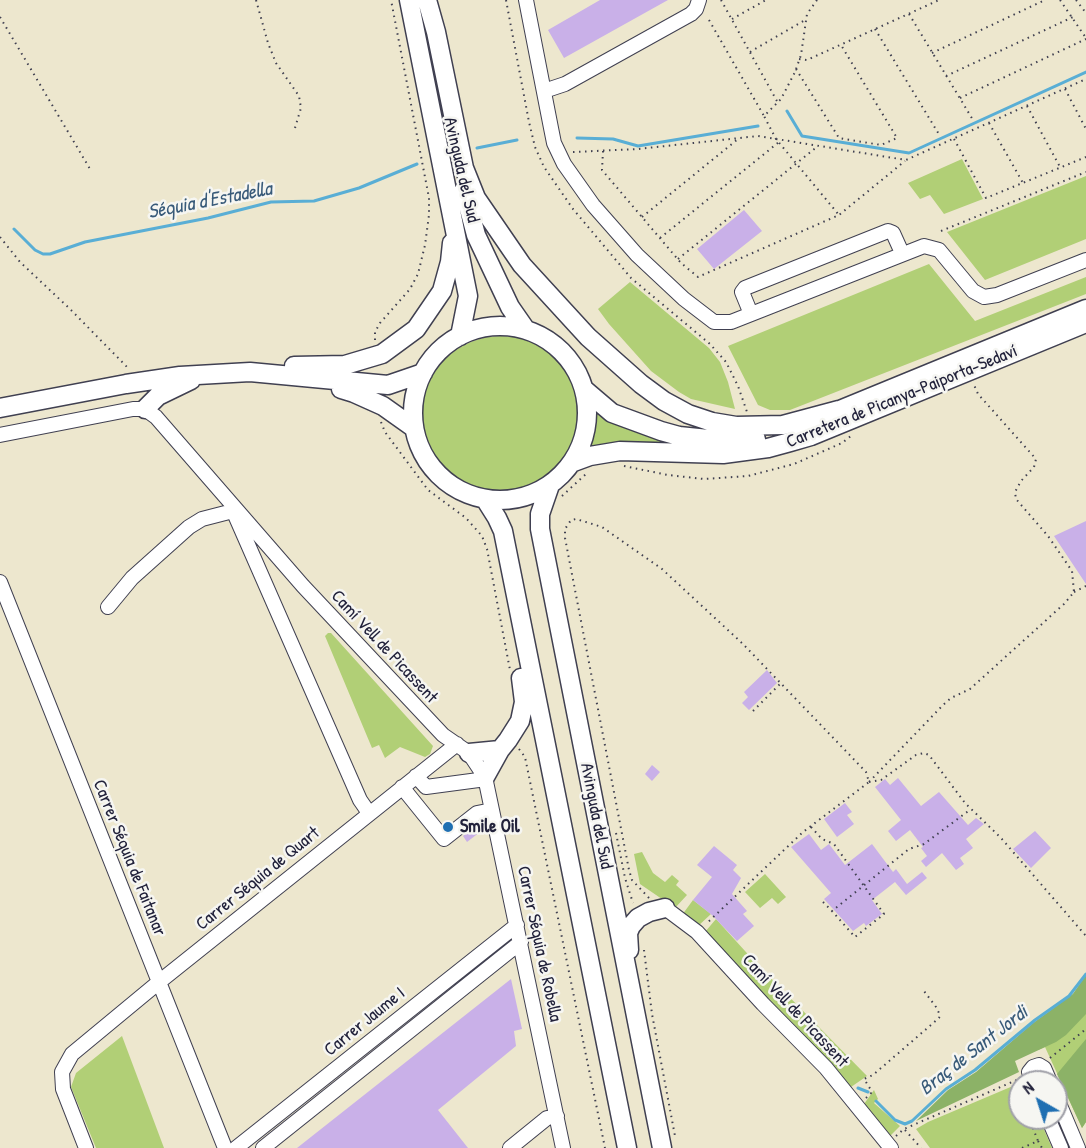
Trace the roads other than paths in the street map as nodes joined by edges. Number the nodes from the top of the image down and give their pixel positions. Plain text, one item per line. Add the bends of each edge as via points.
1 (409, 0) edge
2 (427, 0) edge
3 (526, 0) edge
4 (699, 0) edge
5 (543, 91) junction
6 (454, 226) junction
7 (902, 253) junction
8 (1086, 260) edge
9 (1086, 309) edge
10 (751, 314) junction
11 (1086, 323) edge
12 (526, 330) junction
13 (460, 336) junction
14 (250, 372) junction
15 (423, 373) junction
16 (206, 374) junction
17 (311, 379) junction
18 (585, 390) junction
19 (0, 408) edge
20 (145, 409) junction
21 (839, 410) junction
22 (414, 428) junction
23 (0, 435) edge
24 (571, 463) junction
25 (555, 491) junction
26 (485, 499) junction
27 (231, 507) junction
28 (279, 559) junction
29 (259, 570) junction
30 (511, 572) junction
31 (0, 582) edge
32 (108, 607) dead end
33 (506, 747) junction
34 (463, 749) junction
35 (416, 776) junction
36 (486, 778) junction
37 (402, 787) junction
38 (492, 810) junction
39 (369, 813) junction
40 (665, 908) joint
41 (517, 925) junction
42 (521, 942) junction
43 (626, 966) junction
44 (159, 982) junction
45 (1032, 1070) edge
46 (1044, 1070) edge
47 (557, 1116) junction
48 (1068, 1124) edge
49 (1053, 1130) edge
50 (669, 1142) edge
51 (889, 1146) edge
52 (86, 1148) edge
53 (225, 1148) edge
54 (236, 1148) edge
55 (263, 1148) edge
56 (510, 1148) edge
57 (563, 1148) edge
58 (627, 1148) edge
59 (1061, 1148) edge
60 (1078, 1148) edge

1 - 6 main road, Avinguda del Sud
2 - 12 main road, Avinguda del Sud via 458,169 476,236 510,307
2 - 21 main road via 464,168 476,198 522,266 588,337 664,401 712,422 783,425
3 - 5 street
4 - 5 street via 692,14 565,84
5 - 10 street via 554,143 564,164 593,205 637,255 709,320 724,323
6 - 13 main road, Avinguda del Sud via 468,296
6 - 14 main road via 442,291 416,329 382,354 345,365 273,365
7 - 8 street via 924,246 939,250 973,291 984,297
7 - 10 street
7 - 10 street via 893,233 888,231 756,284 742,291
9 - 21 main road, Carretera de Picanya-Paiporta-Sedaví
11 - 24 main road, Carretera de Picanya-Paiporta-Sedaví via 811,436 768,448 723,454 620,451
12 - 13 main road via 504,326 481,328
12 - 18 main road via 552,343 572,363
13 - 15 main road via 439,352
14 - 16 main road
14 - 17 main road
15 - 17 main road via 388,385
15 - 22 main road via 414,400
16 - 19 main road via 126,384
16 - 20 main road via 158,396
17 - 22 main road via 383,406
18 - 21 main road, Carretera de Picanya-Paiporta-Sedaví via 612,413 679,436 717,440 777,435
18 - 24 main road via 585,436
20 - 23 street
20 - 27 street, Camí Vell de Picassent
22 - 26 main road via 423,453 438,475 460,491
24 - 25 main road
25 - 26 main road via 508,500
25 - 43 main road, Avinguda del Sud via 540,514 540,529
26 - 30 main road, Avinguda del Sud via 503,531
27 - 28 street, Camí Vell de Picassent
27 - 29 street, Camí Vell de Picassent
27 - 32 street via 189,527 132,578
28 - 29 street
28 - 34 street, Camí Vell de Picassent via 443,735
29 - 39 street, Camí Vell de Picassent
30 - 33 main road via 511,608 524,702 520,721
30 - 58 main road, Avinguda del Sud
31 - 44 street, Carrer Séquia de Faitanar
33 - 34 main road
33 - 36 main road
34 - 35 street, Carrer Séquia de Quart
34 - 36 street, Carrer Séquia de Robella
35 - 36 street via 426,787
35 - 37 street, Carrer Séquia de Quart
36 - 38 street, Carrer Séquia de Robella
37 - 38 street via 444,839 477,813
37 - 39 street, Carrer Séquia de Quart
38 - 41 street, Carrer Séquia de Robella
39 - 44 street, Carrer Séquia de Quart
40 - 43 main road via 649,912 631,926
40 - 51 street, Camí Vell de Picassent via 697,932 826,1068
41 - 42 street, Carrer Séquia de Robella
41 - 54 street, Carrer Jaume I
42 - 47 street, Carrer Séquia de Robella
42 - 55 street, Carrer Jaume I
43 - 50 main road, Avinguda del Sud
44 - 52 street, Carrer Séquia de Quart via 72,1054 62,1072 63,1089
44 - 53 street, Carrer Séquia de Faitanar
45 - 46 street via 1042,1066
47 - 56 street via 547,1118
47 - 57 street, Carrer Séquia de Robella
48 - 60 street
49 - 59 street

